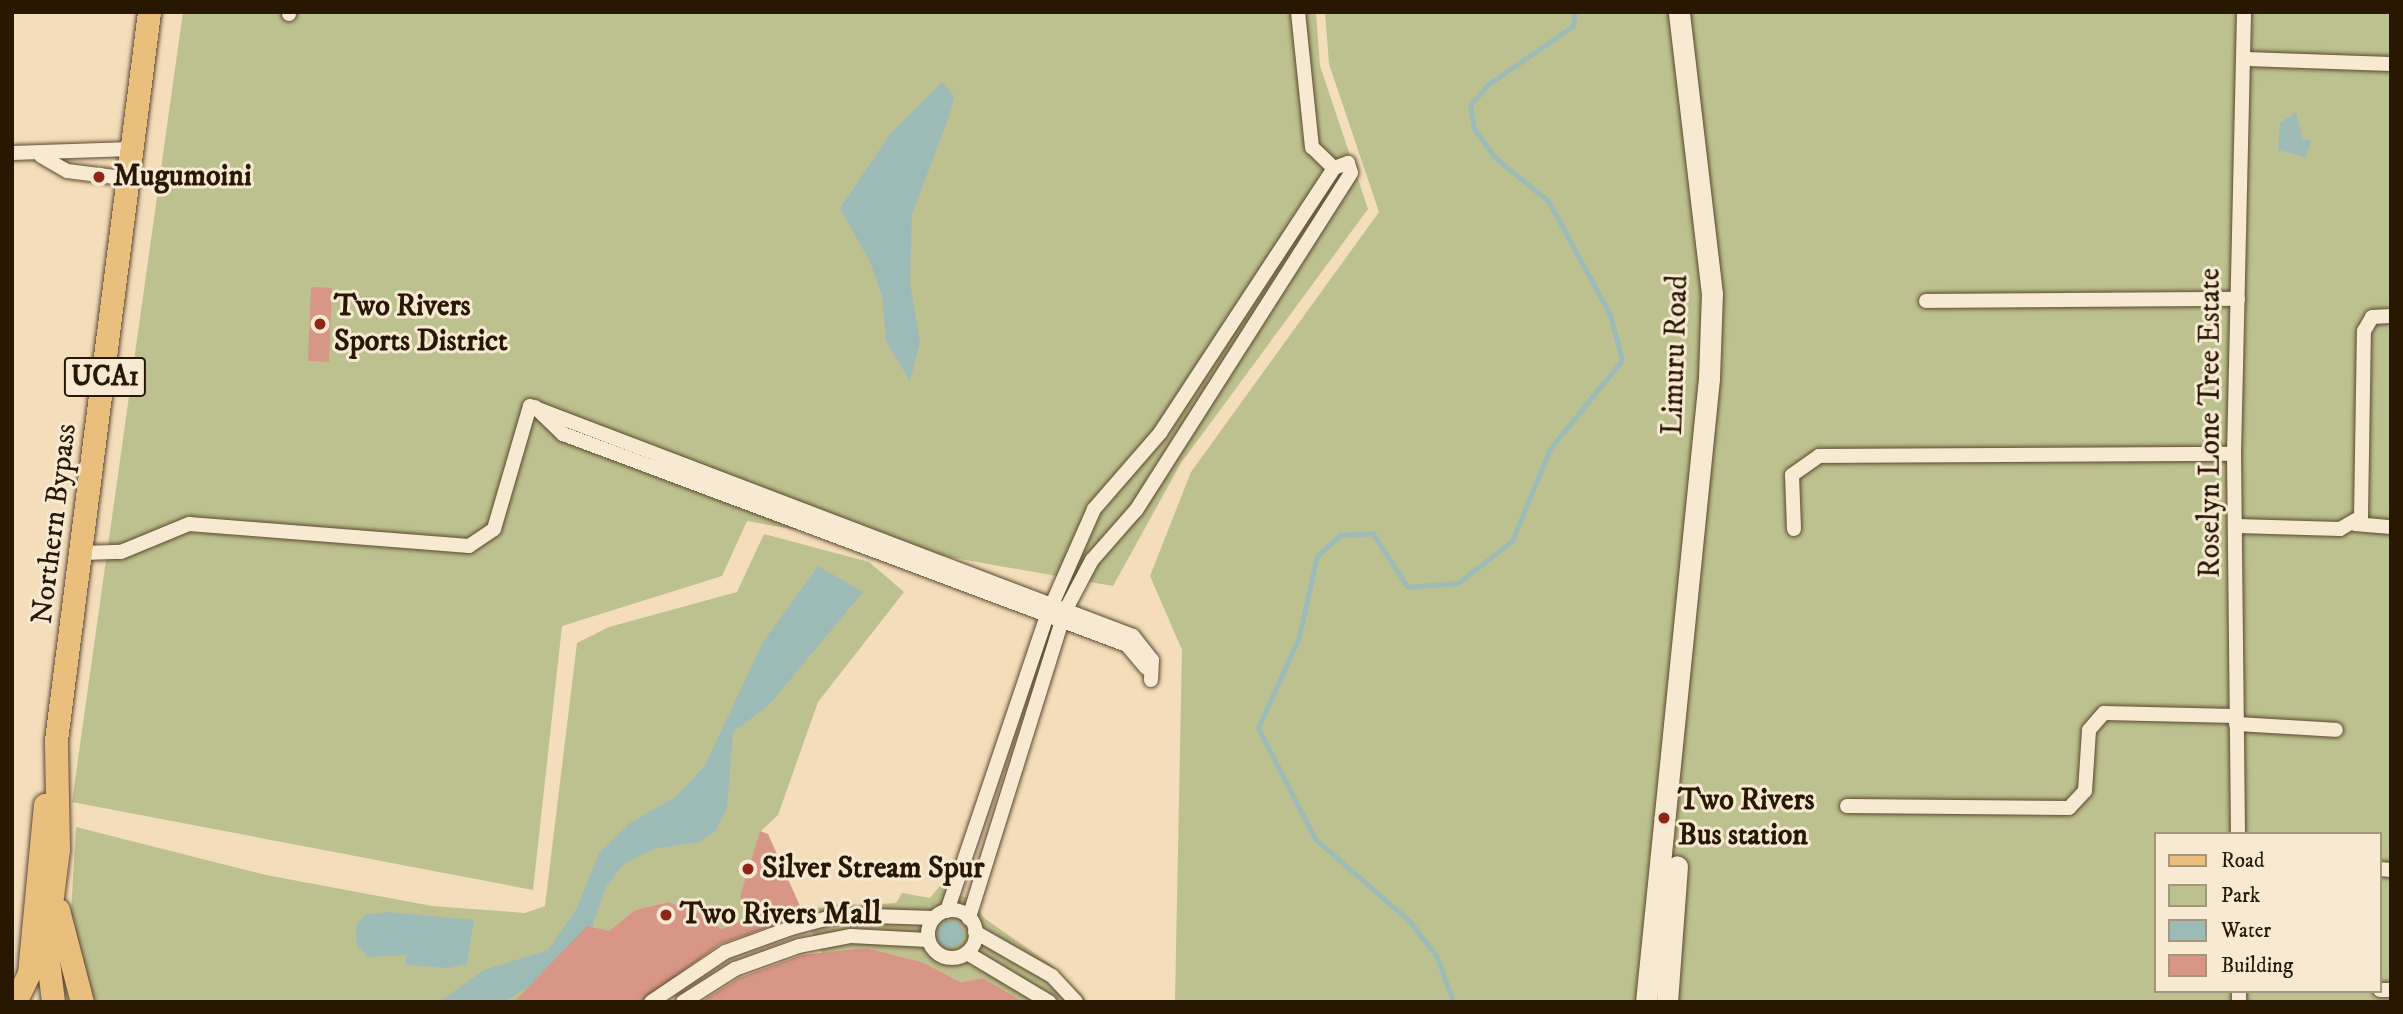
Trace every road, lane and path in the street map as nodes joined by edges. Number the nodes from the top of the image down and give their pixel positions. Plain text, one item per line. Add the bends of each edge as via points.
1 (149, 12) edge
2 (1298, 12) edge
3 (1679, 12) edge
4 (2244, 12) edge
5 (2246, 59) junction
6 (2391, 64) edge
7 (132, 149) junction
8 (12, 153) edge
9 (41, 156) junction
10 (1334, 168) junction
11 (130, 179) junction
12 (2238, 299) junction
13 (1926, 301) dead end
14 (2391, 316) edge
15 (2234, 454) junction
16 (2355, 524) junction
17 (2237, 526) junction
18 (2391, 527) edge
19 (1794, 529) dead end
20 (83, 553) junction
21 (1056, 615) junction
22 (1681, 701) junction
23 (2235, 720) junction
24 (2336, 730) dead end
25 (56, 740) junction
26 (1847, 806) dead end
27 (1667, 821) junction
28 (2238, 832) edge
29 (54, 887) junction
30 (947, 911) junction
31 (934, 918) junction
32 (969, 918) junction
33 (975, 932) junction
34 (928, 940) junction
35 (967, 953) junction
36 (15, 1002) edge
37 (53, 1002) edge
38 (82, 1002) edge
39 (651, 1002) edge
40 (683, 1002) edge
41 (1049, 1002) edge
42 (1076, 1002) edge
43 (1631, 1002) edge
44 (1646, 1002) edge
45 (1667, 1002) edge

1 - 7 main road, Northern Bypass / UCA1
2 - 10 street via 1312,147
3 - 22 main road, Limuru Road via 1712,294
4 - 5 street, Roselyn Lone Tree Estate
5 - 6 street
5 - 12 street, Roselyn Lone Tree Estate
7 - 9 street via 72,146
7 - 11 main road, Northern Bypass / UCA1
8 - 9 street
9 - 11 street via 67,171
10 - 21 street via 1160,433 1106,491
10 - 21 street via 1345,161 1352,170
11 - 20 main road, Northern Bypass / UCA1
12 - 13 street
12 - 15 street, Roselyn Lone Tree Estate
14 - 16 street via 2372,317 2364,331 2363,503
15 - 17 street, Roselyn Lone Tree Estate
15 - 19 street via 1819,456 1792,475
16 - 17 street
16 - 18 street
17 - 23 street, Roselyn Lone Tree Estate
20 - 21 street via 121,552 188,524 469,547 494,529 526,411 535,407 547,424 575,439
20 - 25 main road, Northern Bypass / UCA1
21 - 21 street via 1146,645 1151,680 1142,656 1127,645
21 - 30 street
21 - 32 street
22 - 27 main road, Limuru Road
22 - 45 main road, Limuru Road via 1685,740
23 - 24 street
23 - 26 street via 2104,713 2089,730 2085,791 2069,808
23 - 28 street, Roselyn Lone Tree Estate
25 - 29 main road, Northern Bypass / UCA1
25 - 36 main road, UCA1 via 29,973
27 - 43 main road, Limuru Road
27 - 44 main road, Limuru Road
29 - 37 main road, Northern Bypass / UCA1 via 46,943
29 - 38 main road via 66,961
30 - 31 street
30 - 32 street
31 - 34 street
31 - 39 street via 840,915 791,928 724,952
32 - 33 street
33 - 35 street
33 - 42 street via 1052,976
34 - 35 street via 944,957
34 - 40 street via 851,936 799,946 735,969
35 - 41 street

